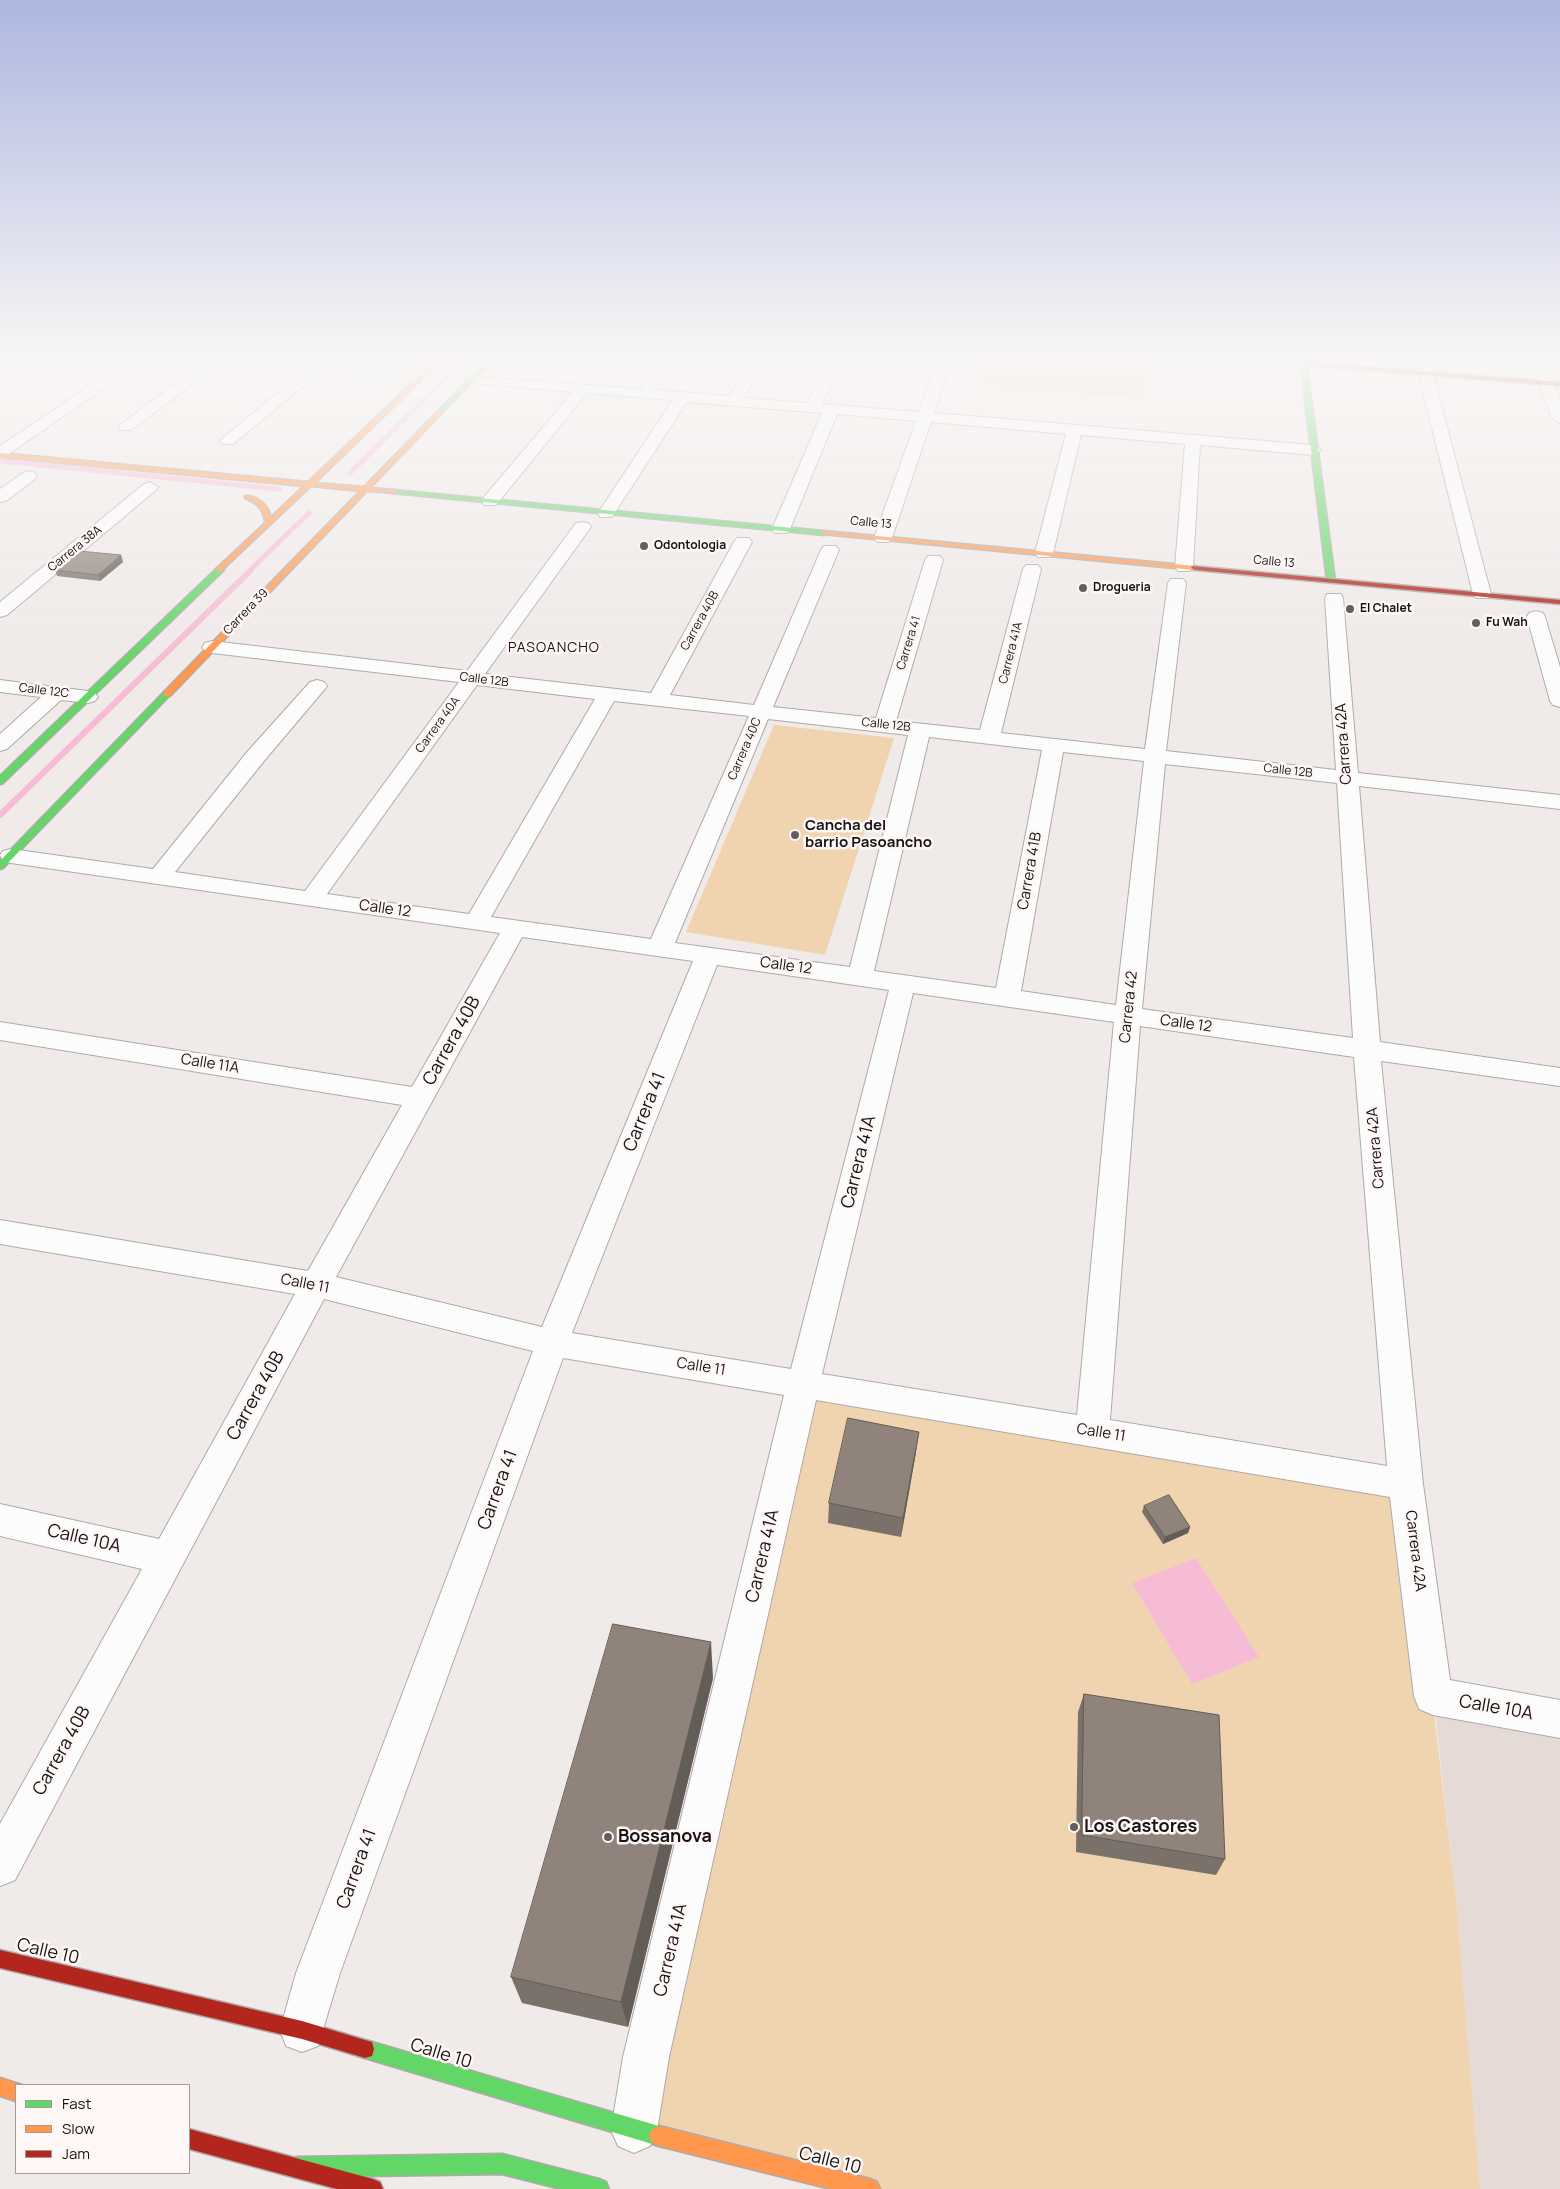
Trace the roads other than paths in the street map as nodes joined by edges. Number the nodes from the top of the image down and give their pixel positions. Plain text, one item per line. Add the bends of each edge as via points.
1 (69, 461) edge
2 (335, 461) edge
3 (389, 461) edge
4 (523, 461) edge
5 (640, 461) edge
6 (809, 461) edge
7 (910, 461) edge
8 (1067, 461) edge
9 (1191, 461) edge
10 (1315, 461) edge
11 (1448, 461) edge
12 (332, 464) junction
13 (10, 474) dead end
14 (33, 476) joint
15 (262, 481) junction
16 (131, 485) dead end
17 (310, 485) junction
18 (155, 488) joint
19 (361, 489) junction
20 (0, 497) edge
21 (293, 500) junction
22 (490, 501) junction
23 (306, 502) dead end
24 (340, 504) junction
25 (366, 506) dead end
26 (606, 512) junction
27 (268, 524) junction
28 (582, 527) dead end
29 (781, 528) junction
30 (883, 538) junction
31 (743, 542) dead end
32 (830, 550) dead end
33 (1044, 553) junction
34 (934, 560) dead end
35 (1032, 569) dead end
36 (1179, 579) junction
37 (1334, 594) junction
38 (1482, 594) junction
39 (1560, 602) edge
40 (0, 611) edge
41 (1538, 617) dead end
42 (212, 647) junction
43 (472, 678) junction
44 (0, 686) edge
45 (317, 686) dead end
46 (57, 693) junction
47 (608, 694) junction
48 (88, 697) junction
49 (657, 700) junction
50 (1560, 701) edge
51 (761, 711) junction
52 (884, 725) junction
53 (920, 729) junction
54 (989, 737) junction
55 (1054, 744) junction
56 (0, 745) edge
57 (1155, 756) junction
58 (1346, 778) junction
59 (0, 780) edge
60 (1560, 802) edge
61 (6, 861) edge
62 (158, 877) junction
63 (312, 898) junction
64 (476, 922) junction
65 (515, 928) junction
66 (660, 948) junction
67 (708, 955) junction
68 (860, 977) junction
69 (903, 983) junction
70 (1007, 998) junction
71 (1128, 1015) junction
72 (0, 1031) edge
73 (1366, 1050) junction
74 (1560, 1077) edge
75 (420, 1098) junction
76 (0, 1232) edge
77 (316, 1285) junction
78 (552, 1342) junction
79 (803, 1384) junction
80 (1092, 1432) junction
81 (1406, 1484) junction
82 (0, 1520) edge
83 (168, 1558) junction
84 (1433, 1696) joint
85 (1560, 1720) edge
86 (0, 1866) edge
87 (0, 1959) edge
88 (302, 2030) junction
89 (0, 2087) edge
90 (15, 2092) edge
91 (634, 2130) junction
92 (190, 2139) edge
93 (297, 2167) junction
94 (372, 2189) edge
95 (599, 2189) edge
96 (870, 2189) edge

1 - 15 main road, Calle 13
2 - 12 main road
3 - 19 main road, Carrera 39
4 - 22 street
5 - 26 street
6 - 29 street
7 - 30 street
8 - 33 street
9 - 36 street, Carrera 42
10 - 37 main road, Carrera 42A
11 - 38 street
12 - 15 main road via 300,476
12 - 17 main road
13 - 14 main road
14 - 20 street
15 - 17 main road, Calle 13
16 - 18 main road
17 - 19 main road, Calle 13
17 - 21 main road
18 - 40 street, Carrera 38A
19 - 22 main road, Calle 13
19 - 24 main road, Carrera 39
21 - 23 main road
21 - 27 main road
21 - 27 main road via 242,496 259,501 266,508
22 - 26 main road, Calle 13
24 - 25 main road
24 - 42 main road, Carrera 39
26 - 29 main road, Calle 13
27 - 48 main road
28 - 43 street, Carrera 40A
29 - 30 main road, Calle 13
30 - 33 main road, Calle 13
31 - 49 street, Carrera 40B
32 - 51 street, Carrera 40C
33 - 36 main road, Calle 13
34 - 52 street, Carrera 41
35 - 54 street, Carrera 41A
36 - 37 main road, Calle 13
36 - 57 street, Carrera 42
37 - 38 main road, Calle 13
37 - 58 street, Carrera 42A
38 - 39 main road, Calle 13
41 - 50 street
42 - 43 street, Calle 12B
42 - 61 main road, Carrera 39
43 - 47 street, Calle 12B
43 - 63 street, Carrera 40A
44 - 46 street, Calle 12C
45 - 62 street
46 - 48 street, Calle 12C
46 - 56 street
47 - 49 street, Calle 12B
47 - 64 street
48 - 59 main road
49 - 51 street, Calle 12B
51 - 52 street, Calle 12B
51 - 66 street, Carrera 40C
52 - 53 street, Calle 12B
53 - 54 street, Calle 12B
53 - 68 street
54 - 55 street, Calle 12B
55 - 57 street, Calle 12B
55 - 70 street, Carrera 41B
57 - 58 street, Calle 12B
57 - 71 street, Carrera 42
58 - 60 street, Calle 12B
58 - 73 street, Carrera 42A
61 - 62 street, Calle 12
62 - 63 street, Calle 12
63 - 64 street, Calle 12
64 - 65 street, Calle 12
65 - 66 street, Calle 12
65 - 75 street, Carrera 40B
66 - 67 street, Calle 12
67 - 68 street, Calle 12
67 - 78 street, Carrera 41
68 - 69 street, Calle 12
69 - 70 street, Calle 12
69 - 79 street, Carrera 41A
70 - 71 street, Calle 12
71 - 73 street, Calle 12
71 - 80 street, Carrera 42
72 - 75 street, Calle 11A
73 - 74 street, Calle 12
73 - 81 street, Carrera 42A
75 - 77 street, Carrera 40B
76 - 77 street, Calle 11
77 - 78 street, Calle 11
77 - 83 street, Carrera 40B
78 - 79 street, Calle 11
78 - 88 street, Carrera 41 via 322,1963
79 - 80 street, Calle 11
79 - 91 street, Carrera 41A via 646,2057
80 - 81 street, Calle 11
81 - 84 street, Carrera 42A
82 - 83 street, Calle 10A
83 - 86 street, Carrera 40B
84 - 85 street, Calle 10A
87 - 88 main road, Calle 10
88 - 91 main road, Calle 10
89 - 90 main road
91 - 96 main road, Calle 10
92 - 93 main road
93 - 94 main road
93 - 95 main road via 502,2164

